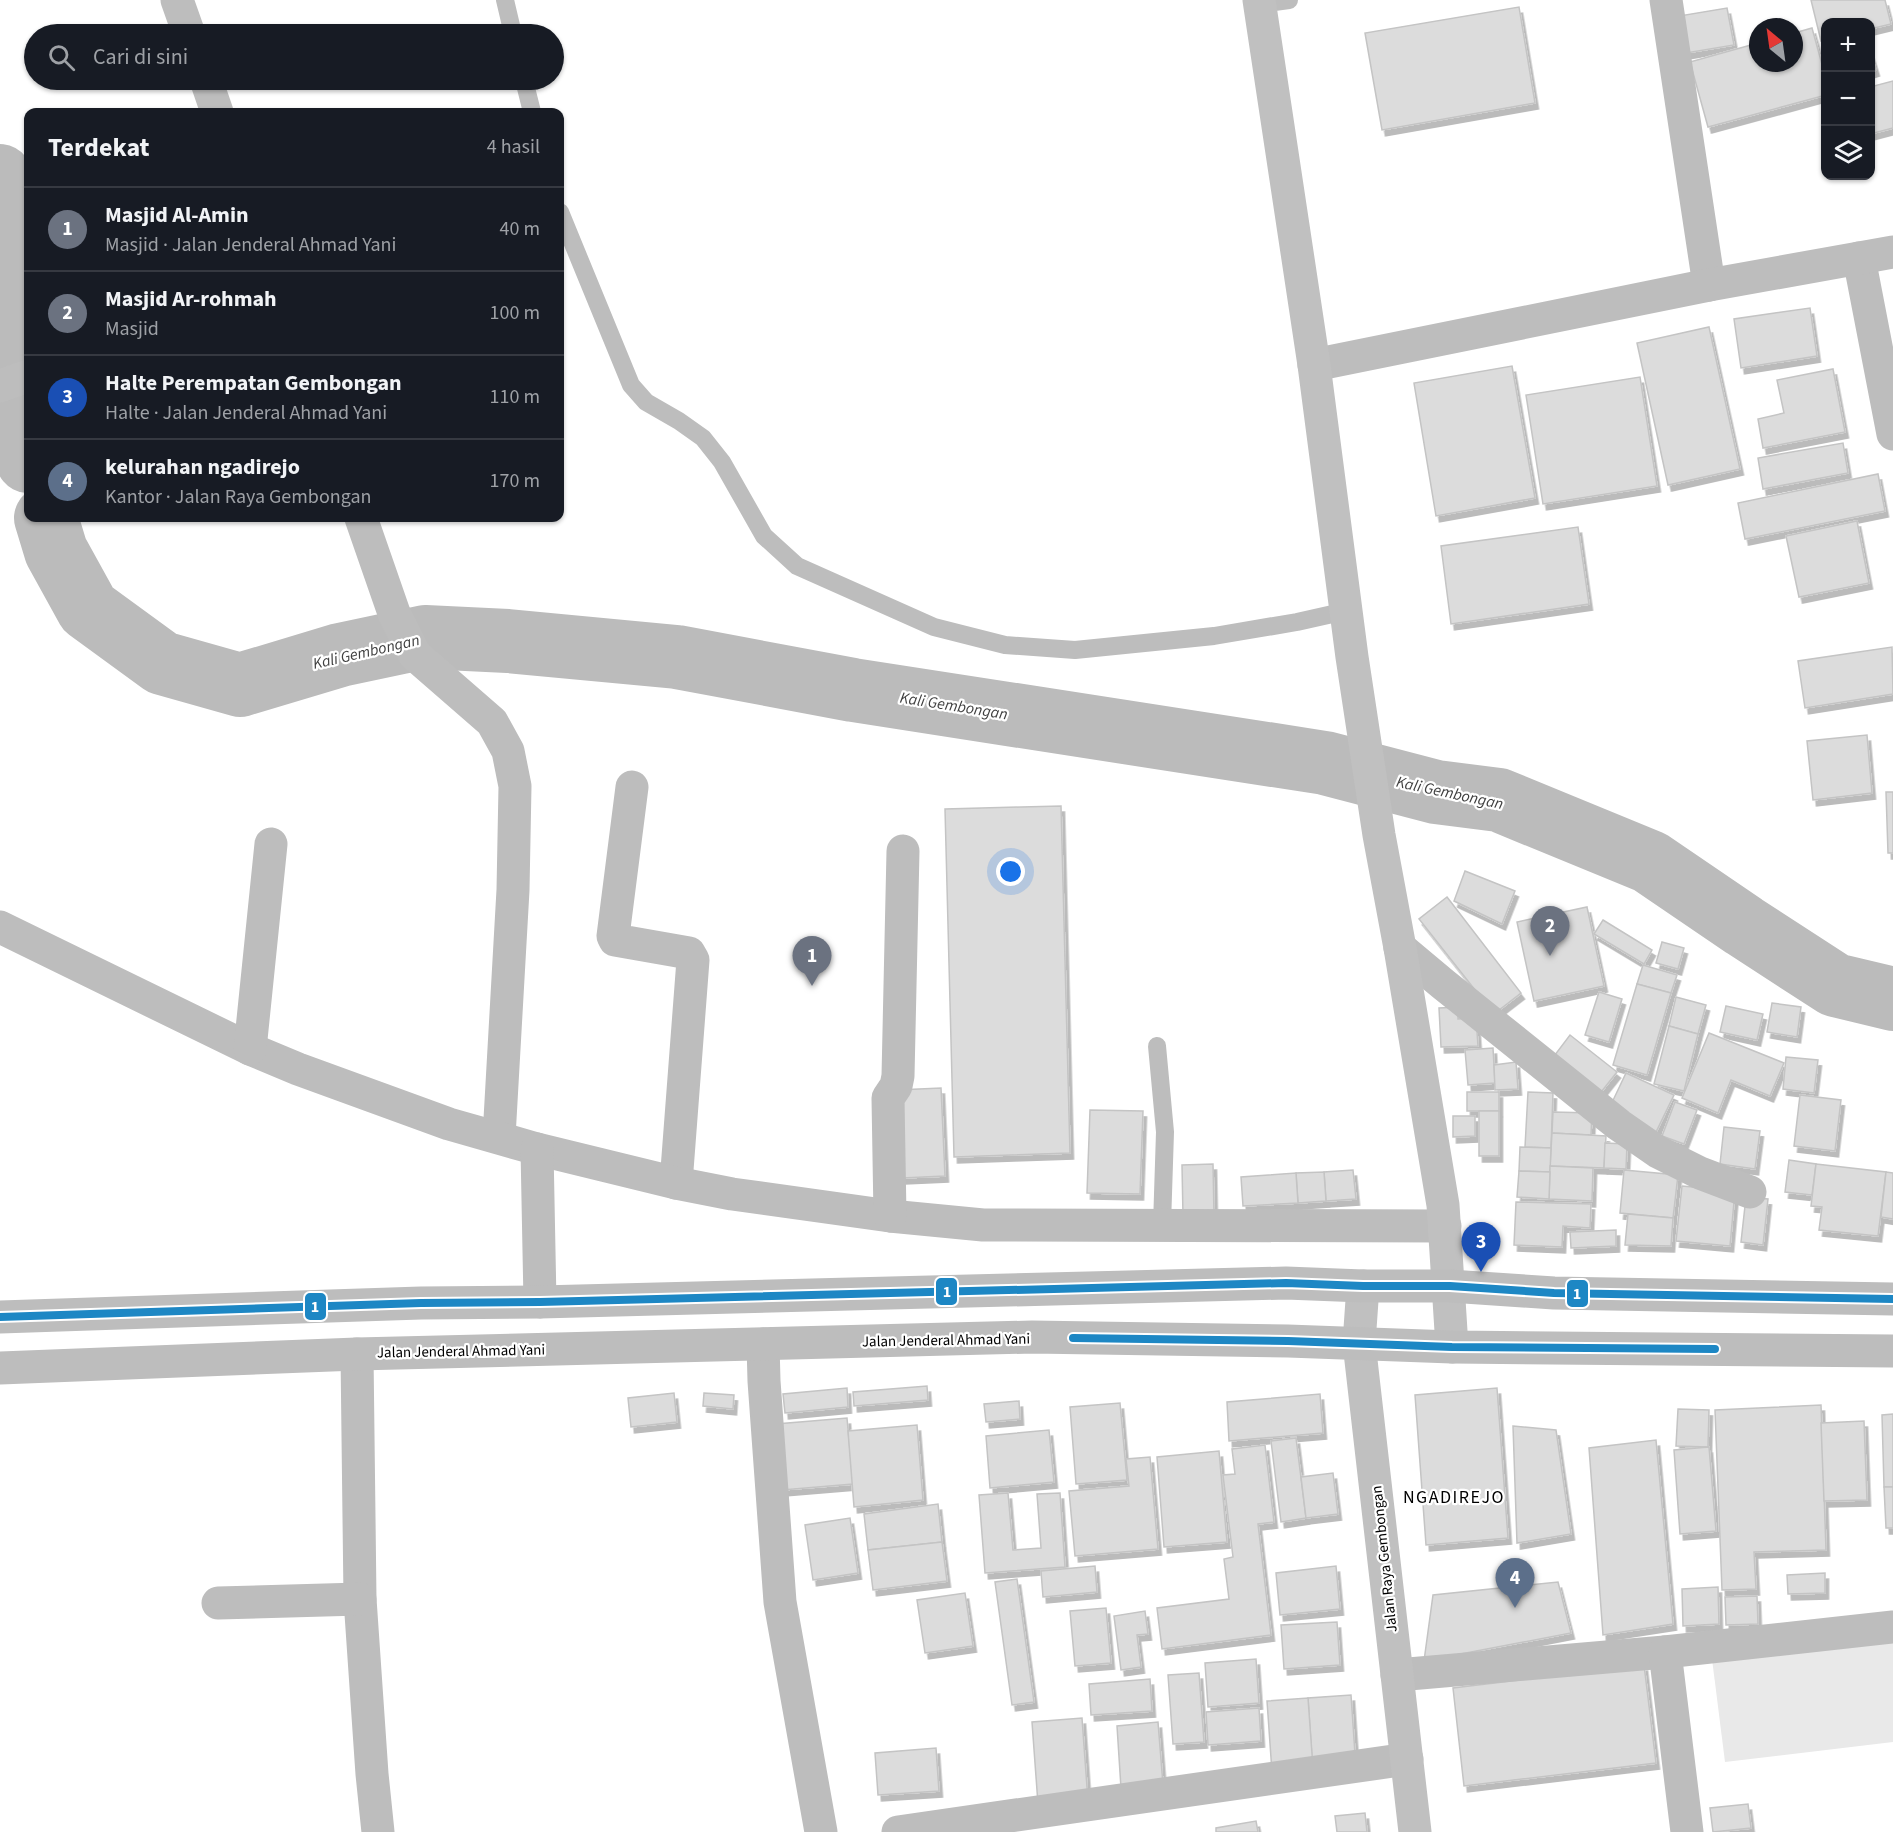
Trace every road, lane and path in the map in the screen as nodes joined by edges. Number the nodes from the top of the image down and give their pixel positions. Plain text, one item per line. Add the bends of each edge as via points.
1 (177, 0) edge
2 (505, 0) edge
3 (1666, 0) edge
4 (1270, 1) edge
5 (185, 24) edge
6 (511, 24) edge
7 (209, 90) edge
8 (526, 90) edge
9 (216, 108) edge
10 (531, 108) edge
11 (564, 222) edge
12 (1893, 252) edge
13 (1858, 258) junction
14 (1709, 285) junction
15 (1314, 365) junction
16 (1893, 434) edge
17 (362, 522) edge
18 (1346, 611) junction
19 (632, 787) dead end
20 (271, 844) dead end
21 (903, 851) dead end
22 (0, 927) edge
23 (1400, 948) junction
24 (1157, 1046) dead end
25 (250, 1049) junction
26 (499, 1137) junction
27 (537, 1149) junction
28 (676, 1183) junction
29 (1750, 1192) dead end
30 (890, 1216) junction
31 (1162, 1225) junction
32 (1445, 1226) junction
33 (1363, 1286) junction
34 (1450, 1286) junction
35 (1893, 1299) edge
36 (540, 1302) junction
37 (0, 1317) edge
38 (1359, 1343) junction
39 (763, 1344) junction
40 (1452, 1347) junction
41 (1893, 1351) edge
42 (357, 1354) junction
43 (0, 1368) edge
44 (360, 1599) junction
45 (218, 1603) dead end
46 (1893, 1627) edge
47 (1665, 1652) junction
48 (1397, 1675) junction
49 (1407, 1759) junction
50 (378, 1832) edge
51 (821, 1832) edge
52 (898, 1832) edge
53 (1415, 1832) edge
54 (1687, 1832) edge

1 - 5 main road
2 - 6 lane
3 - 14 main road
4 - 15 street
7 - 9 main road
8 - 10 lane
11 - 18 lane via 631,385 646,402 703,438 722,462 764,536 797,566 934,627 1016,646 1075,650 1214,636
12 - 13 main road
13 - 14 main road
13 - 16 main road
14 - 15 main road
15 - 18 street
17 - 26 main road via 394,613 415,655 492,722 508,752 515,786 513,890
18 - 23 street
19 - 28 main road via 613,936 615,940 689,953 693,960
20 - 25 main road
21 - 30 main road via 898,1076 888,1098
22 - 25 main road
23 - 29 main road via 1619,1125 1658,1152
23 - 32 street
24 - 31 lane via 1165,1131
25 - 26 main road via 448,1124
26 - 27 main road
27 - 28 main road
27 - 36 main road
28 - 30 main road
30 - 31 main road via 983,1225
31 - 32 main road
32 - 34 street
33 - 34 main road
33 - 36 main road via 1286,1283
33 - 38 street, Jalan Raya Gembongan
34 - 35 main road via 1554,1293
34 - 40 street
36 - 37 main road
38 - 39 main road, Jalan Jenderal Ahmad Yani via 1032,1337
38 - 40 main road, Jalan Jenderal Ahmad Yani
38 - 48 street, Jalan Raya Gembongan
39 - 42 main road, Jalan Jenderal Ahmad Yani
39 - 51 main road via 780,1602
40 - 41 main road, Jalan Jenderal Ahmad Yani
42 - 43 main road, Jalan Jenderal Ahmad Yani
42 - 44 main road
44 - 45 main road
44 - 50 main road
46 - 47 main road
47 - 48 main road
47 - 54 main road
48 - 49 street, Jalan Raya Gembongan
49 - 52 main road
49 - 53 street, Jalan Raya Gembongan

